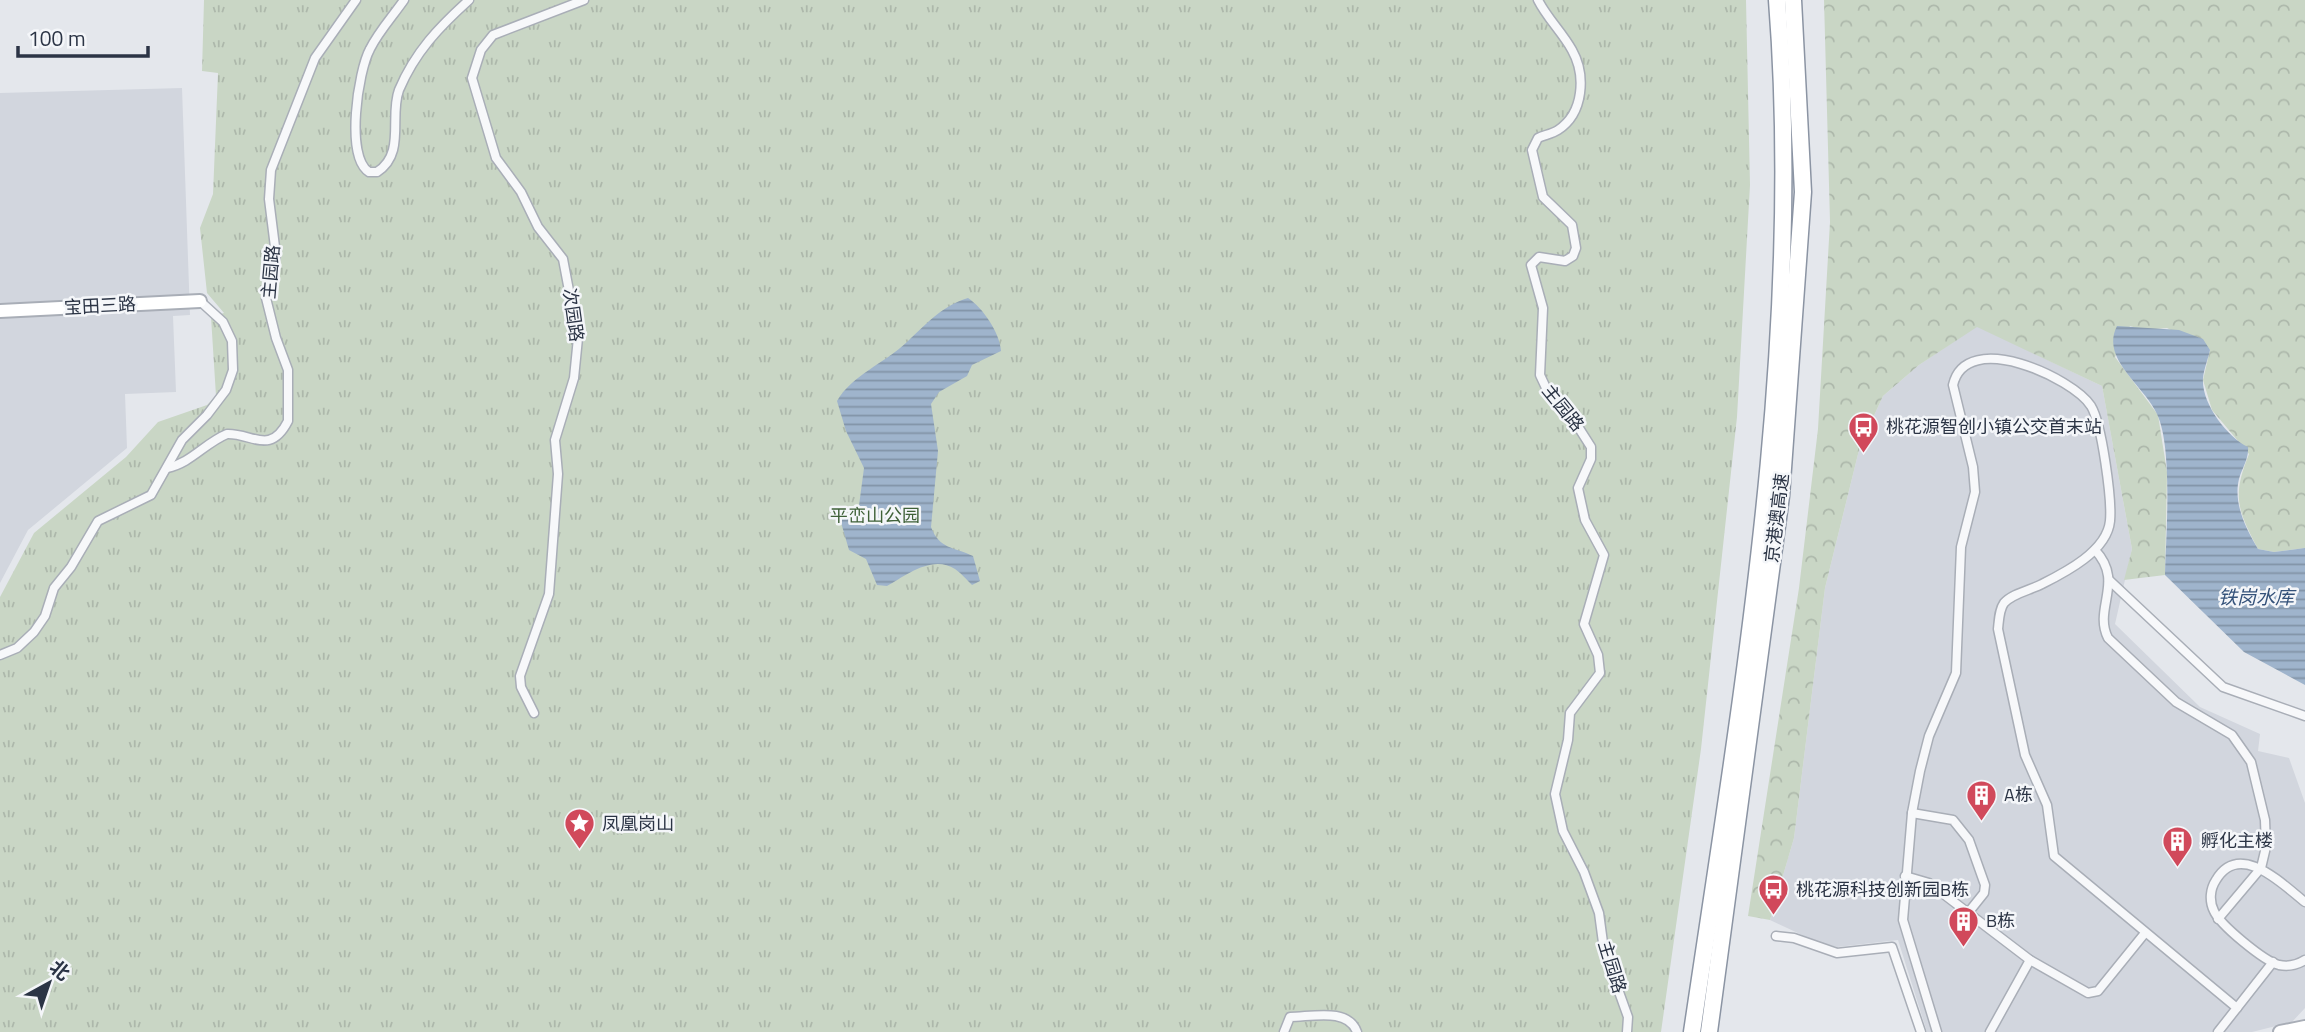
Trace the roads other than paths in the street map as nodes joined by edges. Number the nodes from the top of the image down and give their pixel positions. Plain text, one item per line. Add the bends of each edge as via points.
1 (356, 0) edge
2 (404, 0) edge
3 (469, 0) edge
4 (584, 0) edge
5 (1538, 0) edge
6 (1777, 0) edge
7 (1793, 0) edge
8 (200, 301) joint
9 (0, 311) edge
10 (167, 468) junction
11 (2095, 550) junction
12 (2109, 580) junction
13 (0, 655) edge
14 (534, 713) dead end
15 (2305, 716) edge
16 (1912, 813) junction
17 (2261, 867) junction
18 (1905, 876) junction
19 (2305, 902) edge
20 (1968, 913) junction
21 (2218, 919) junction
22 (2145, 933) junction
23 (1776, 936) dead end
24 (2030, 960) junction
25 (2305, 960) edge
26 (2273, 962) junction
27 (2237, 1008) junction
28 (2305, 1027) edge
29 (1284, 1032) edge
30 (1357, 1032) edge
31 (1627, 1032) edge
32 (1692, 1032) edge
33 (1709, 1032) edge
34 (1921, 1032) edge
35 (1937, 1032) edge
36 (1990, 1032) edge
37 (2218, 1032) edge
38 (2280, 1032) edge

1 - 10 street, 主园路 via 315,58 271,170 269,200 276,255 266,298 288,370 288,421 272,438 257,442 227,434 187,461
2 - 3 street via 365,60 355,135 358,161 369,172 377,172 390,160 397,97 421,48
4 - 14 street, 次园路 via 493,35 479,54 472,78 496,158 538,227 563,258 578,338 574,378 555,440 557,482 548,594 520,676
5 - 31 street, 主园路 via 1573,51 1581,87 1570,119 1557,131 1538,138 1532,150 1543,197 1570,221 1576,243 1573,256 1565,261 1539,257 1531,265 1543,308 1539,371 1547,390 1570,414 1591,447 1591,459 1578,488 1585,520 1604,555 1584,619 1600,673 1570,713 1555,794 1563,831 1600,913 1604,950 1628,1017
6 - 32 highway, 京港澳高速 via 1783,243 1772,432 1744,680
7 - 33 highway, 京港澳高速 via 1803,192 1781,496
8 - 9 street, 宝田三路
8 - 10 street, 主园路 via 215,312 229,333 233,370 223,396 182,440
10 - 13 street, 主园路 via 145,500 98,521 54,589 34,632 17,648
11 - 12 street
11 - 16 street via 2106,535 2110,517 2100,429 2091,407 2068,385 2002,359 1985,357 1968,363 1958,372 1953,389 1975,484 1961,547 1956,673 1929,736
11 - 22 street via 2041,585 2009,599 2003,605 1998,629 2025,755 2047,805 2054,856
12 - 15 street via 2216,682
12 - 17 street via 2104,624 2108,638 2176,702 2226,729 2247,755 2266,829
16 - 18 street
16 - 20 street via 1953,820 1969,840 1984,893
17 - 19 street
17 - 21 street
17 - 21 street via 2241,864 2218,876 2211,895
18 - 20 street via 1929,883
18 - 35 street via 1904,928
20 - 24 street
21 - 26 street
22 - 24 street via 2094,993
22 - 27 street
23 - 34 street via 1837,953 1892,947
24 - 36 street
25 - 26 street via 2291,965
26 - 27 street
27 - 37 street
28 - 38 street
29 - 30 street via 1290,1017 1336,1016 1351,1022

